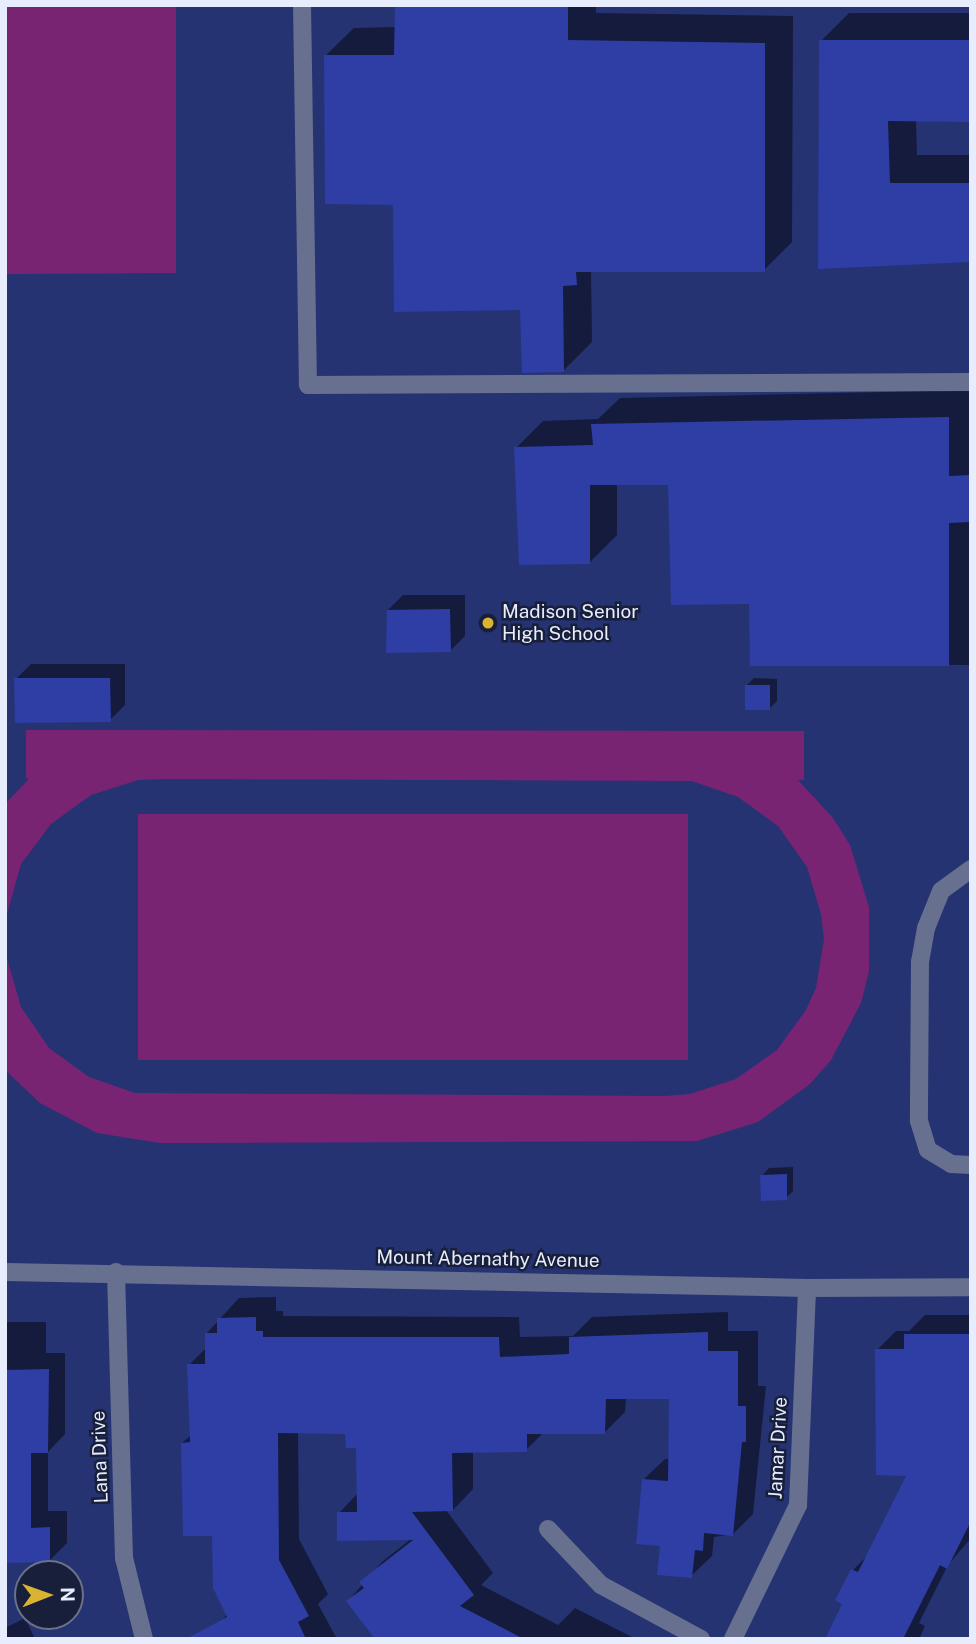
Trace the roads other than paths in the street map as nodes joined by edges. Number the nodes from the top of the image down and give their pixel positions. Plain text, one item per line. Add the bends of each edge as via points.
1 (302, 5) edge
2 (971, 382) edge
3 (971, 869) edge
4 (971, 1165) edge
5 (5, 1272) edge
6 (116, 1272) junction
7 (971, 1287) edge
8 (807, 1288) junction
9 (548, 1529) dead end
10 (144, 1639) edge
11 (701, 1639) edge
12 (733, 1639) edge

1 - 2 street via 308,385
3 - 4 street via 940,891 926,928 920,961 919,1121 928,1150 951,1164
5 - 6 street, Mount Abernathy Avenue
6 - 8 street, Mount Abernathy Avenue
6 - 10 street, Lana Drive via 124,1558
7 - 8 street, Mount Abernathy Avenue
8 - 12 street, Jamar Drive via 798,1505
9 - 11 street via 601,1585

